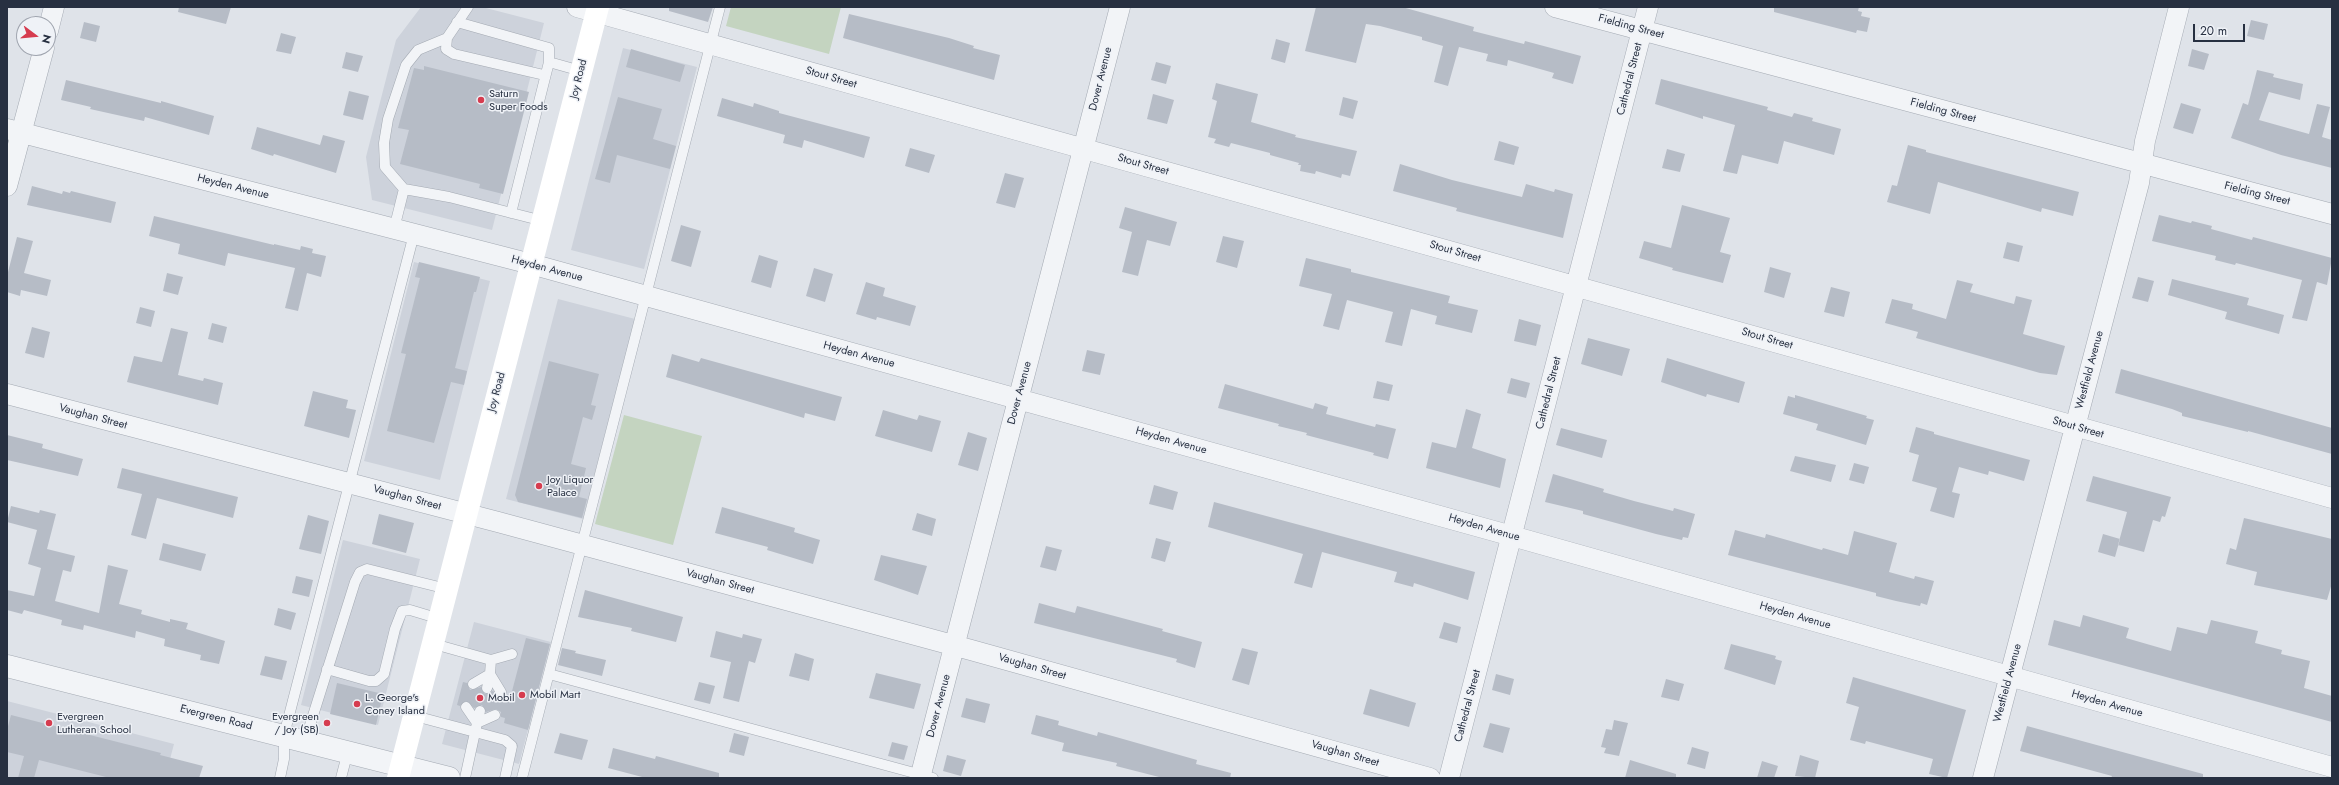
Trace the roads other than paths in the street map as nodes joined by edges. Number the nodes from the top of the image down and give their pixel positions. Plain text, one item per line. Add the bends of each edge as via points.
1 (468, 7) edge
2 (720, 7) edge
3 (1120, 7) edge
4 (1555, 7) edge
5 (1648, 7) edge
6 (2179, 7) edge
7 (591, 9) edge
8 (457, 22) junction
9 (1642, 30) junction
10 (447, 38) junction
11 (711, 44) junction
12 (41, 56) edge
13 (549, 62) junction
14 (581, 71) junction
15 (544, 75) junction
16 (14, 131) edge
17 (1084, 148) junction
18 (2141, 164) junction
19 (7, 186) edge
20 (404, 189) junction
21 (511, 213) junction
22 (2332, 214) edge
23 (543, 221) junction
24 (394, 229) junction
25 (414, 234) junction
26 (531, 264) junction
27 (1577, 286) junction
28 (646, 296) junction
29 (7, 394) edge
30 (1019, 399) junction
31 (2075, 427) junction
32 (349, 483) junction
33 (2332, 498) edge
34 (465, 513) junction
35 (1512, 536) junction
36 (583, 545) junction
37 (447, 588) junction
38 (440, 619) junction
39 (434, 644) junction
40 (955, 646) junction
41 (512, 654) dead end
42 (492, 660) junction
43 (7, 666) edge
44 (327, 669) junction
45 (490, 674) junction
46 (549, 674) junction
47 (2009, 677) junction
48 (473, 684) dead end
49 (487, 688) dead end
50 (502, 692) dead end
51 (466, 707) dead end
52 (480, 711) dead end
53 (495, 715) dead end
54 (415, 716) junction
55 (477, 727) junction
56 (284, 735) junction
57 (305, 741) junction
58 (348, 751) junction
59 (2332, 767) edge
60 (400, 772) edge
61 (925, 777) edge
62 (280, 778) edge
63 (341, 778) edge
64 (448, 778) edge
65 (465, 778) edge
66 (505, 778) edge
67 (522, 778) edge
68 (1430, 778) edge
69 (1449, 778) edge
70 (1983, 778) edge

1 - 8 lane
2 - 11 lane
3 - 17 street, Dover Avenue
4 - 9 street, Fielding Street
5 - 9 street, Cathedral Street
6 - 18 street, Westfield Avenue
7 - 11 street, Stout Street
7 - 14 main road, Joy Road
8 - 10 lane
8 - 13 lane via 549,48
9 - 18 street, Fielding Street
9 - 27 street, Cathedral Street
10 - 15 lane via 446,49 454,54
10 - 20 lane via 418,50 406,64 388,119 384,143 385,167
11 - 17 street, Stout Street
11 - 28 lane
12 - 16 street
13 - 14 lane
13 - 15 lane
14 - 23 main road, Joy Road
15 - 21 lane
16 - 19 street
16 - 24 street, Heyden Avenue
17 - 27 street, Stout Street
17 - 30 street, Dover Avenue
18 - 22 street, Fielding Street
18 - 31 street, Westfield Avenue via 2139,183
20 - 21 lane via 449,197
20 - 24 lane
21 - 23 lane
23 - 26 main road, Joy Road
24 - 25 street, Heyden Avenue
25 - 26 street, Heyden Avenue
25 - 32 lane
26 - 28 street, Heyden Avenue
26 - 34 main road, Joy Road
27 - 31 street, Stout Street
27 - 35 street, Cathedral Street
28 - 30 street, Heyden Avenue
28 - 36 lane
29 - 32 street, Vaughan Street
30 - 35 street, Heyden Avenue
30 - 40 street, Dover Avenue
31 - 33 street, Stout Street
31 - 47 street, Westfield Avenue
32 - 34 street, Vaughan Street
32 - 56 lane
34 - 36 street, Vaughan Street
34 - 37 main road, Joy Road
35 - 47 street, Heyden Avenue
35 - 69 street, Cathedral Street
36 - 40 street, Vaughan Street
36 - 46 lane
37 - 38 main road, Joy Road
37 - 44 lane via 367,569 360,572
38 - 39 main road, Joy Road
38 - 44 lane via 410,610 402,611 384,674 376,681
39 - 42 lane
39 - 54 main road, Joy Road
40 - 61 street, Dover Avenue
40 - 68 street, Vaughan Street
41 - 42 lane
42 - 45 lane
43 - 56 street, Evergreen Road
44 - 57 lane
45 - 48 lane
45 - 49 lane
45 - 50 lane
46 - 61 lane
46 - 67 lane
47 - 59 street, Heyden Avenue
47 - 70 street, Westfield Avenue
51 - 55 lane
52 - 55 lane
53 - 55 lane
54 - 55 lane
54 - 60 main road, Joy Road
55 - 65 lane
55 - 66 lane via 512,746
56 - 57 street, Evergreen Road
56 - 62 lane via 284,760
57 - 58 street, Evergreen Road
58 - 60 street, Evergreen Road
58 - 63 lane
60 - 64 street, Evergreen Road

